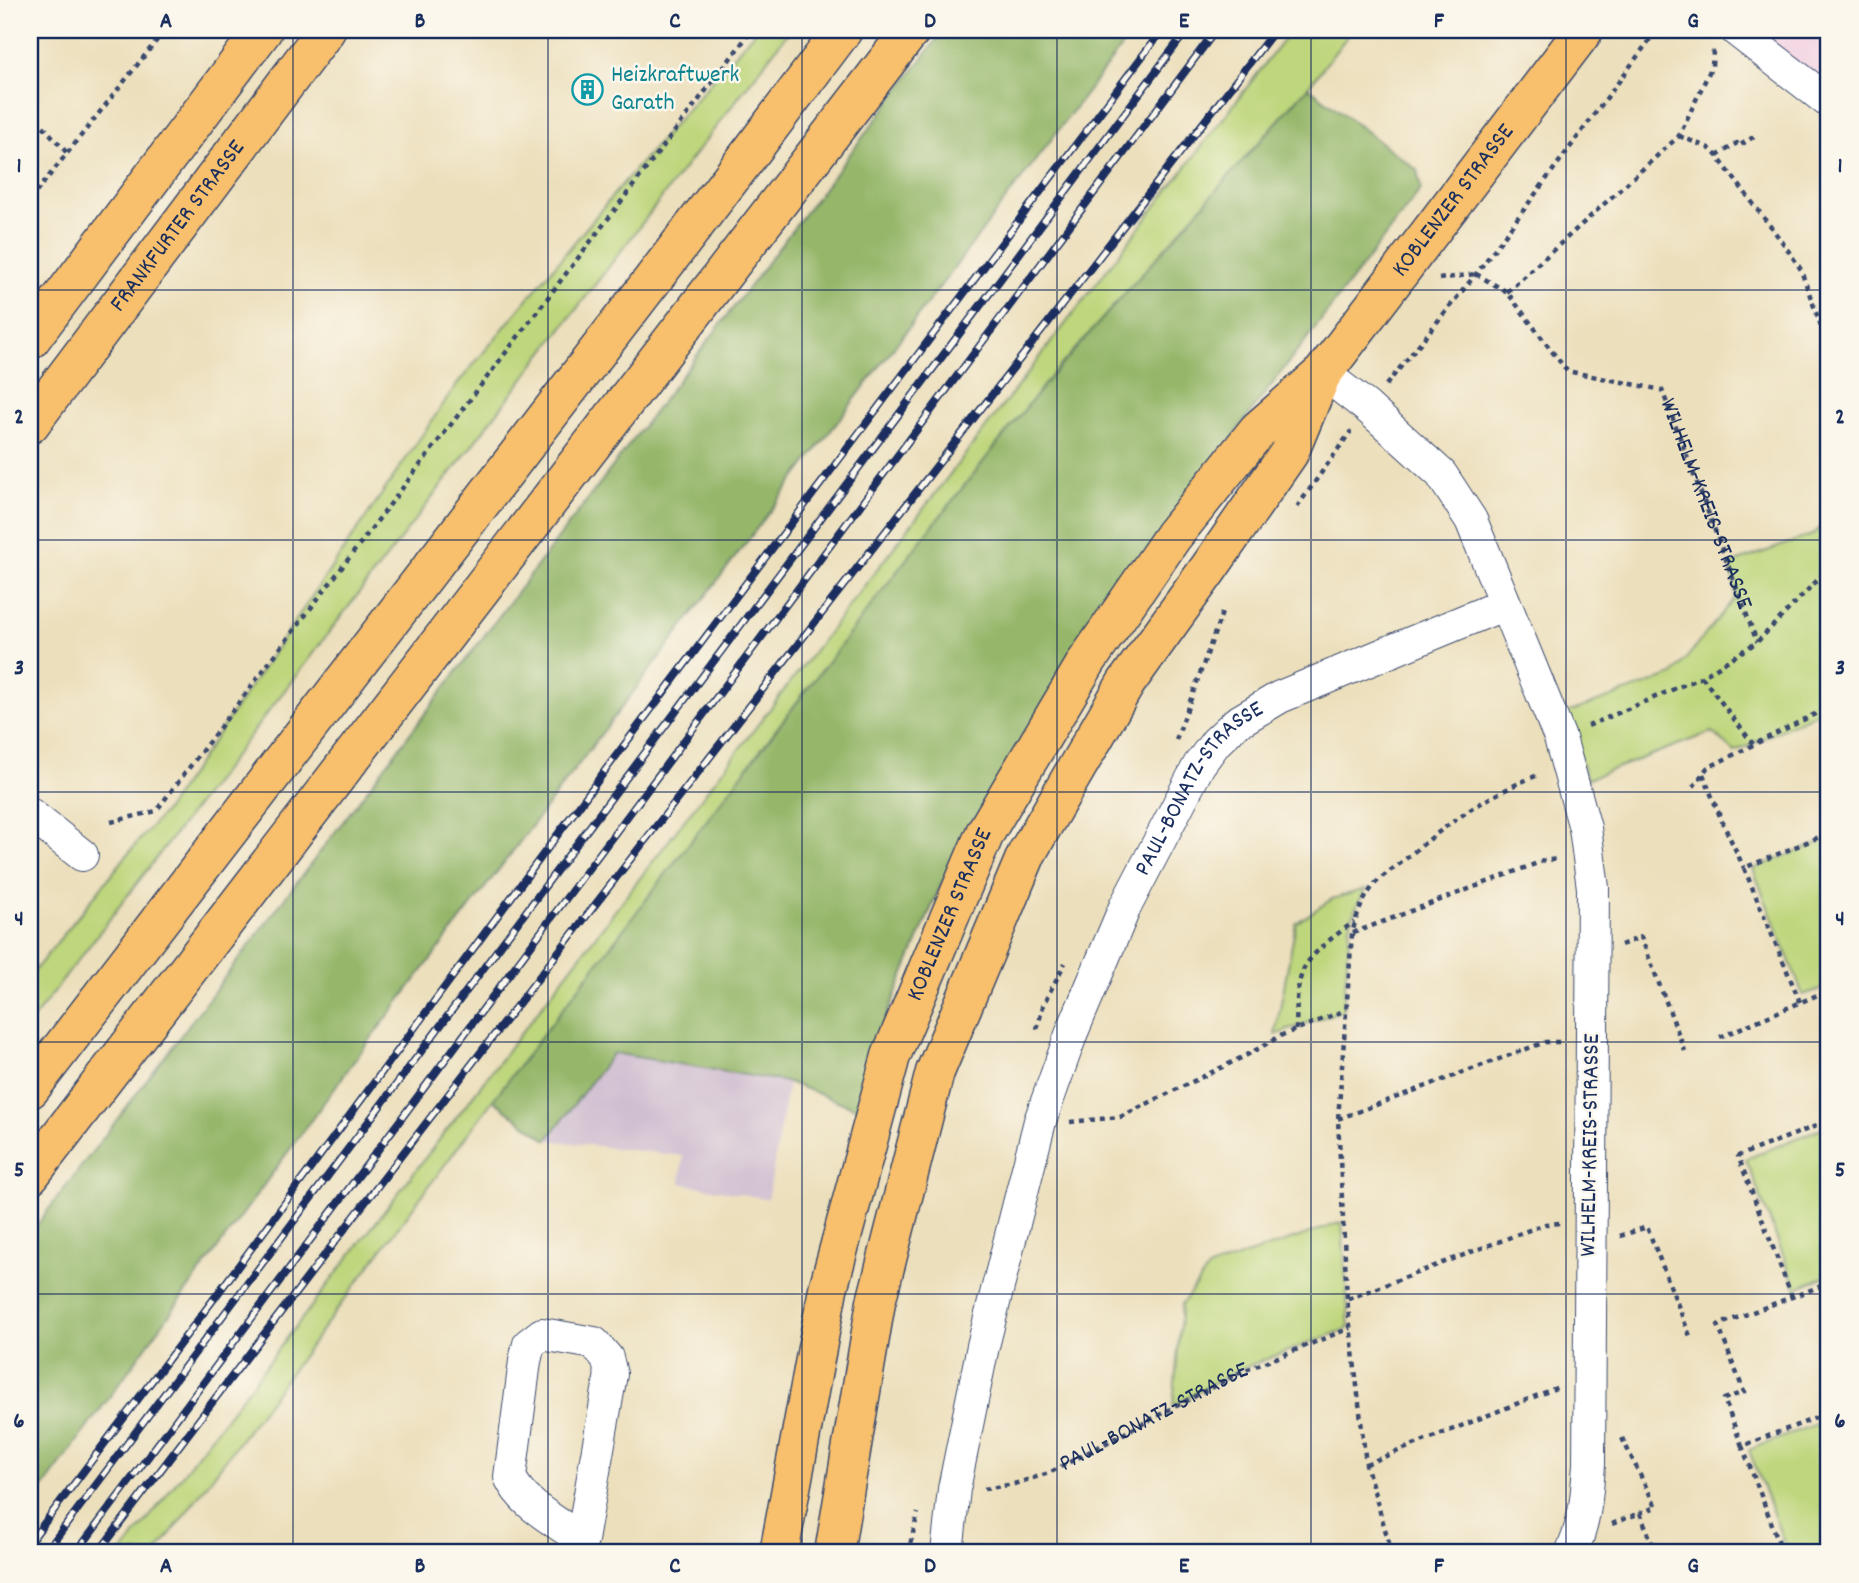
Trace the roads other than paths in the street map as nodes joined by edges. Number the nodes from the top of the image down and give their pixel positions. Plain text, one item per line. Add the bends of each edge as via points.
1 (263, 30) edge
2 (326, 30) edge
3 (843, 30) edge
4 (912, 30) edge
5 (1584, 30) edge
6 (1725, 36) edge
7 (1829, 102) edge
8 (30, 340) edge
9 (1323, 373) junction
10 (30, 424) edge
11 (1505, 604) junction
12 (30, 814) edge
13 (82, 855) dead end
14 (30, 1088) edge
15 (30, 1175) edge
16 (1575, 1545) edge
17 (580, 1547) edge
18 (779, 1553) edge
19 (834, 1553) edge
20 (947, 1553) edge

1 - 8 main road, FRANKFURTER STRASSE
2 - 10 main road, FRANKFURTER STRASSE
3 - 14 main road
4 - 15 main road
5 - 9 main road, KOBLENZER STRASSE
6 - 7 street
9 - 11 street, WILHELM-KREIS-STRASSE via 1441,474 1471,520
9 - 18 main road, KOBLENZER STRASSE via 1258,430 1173,536 1087,661 985,833 891,1056 828,1289
9 - 19 main road, KOBLENZER STRASSE via 1289,453 1126,683 1027,853 935,1072 876,1302
11 - 16 street, WILHELM-KREIS-STRASSE via 1564,751 1585,828 1593,888 1589,1464 1586,1511
11 - 20 street, PAUL-BONATZ-STRASSE via 1280,697 1236,723 1199,765 1125,907 1040,1121 983,1346 954,1489
12 - 13 street
17 - 17 street via 611,1374 607,1359 594,1343 542,1334 529,1344 525,1361 510,1478 523,1496

